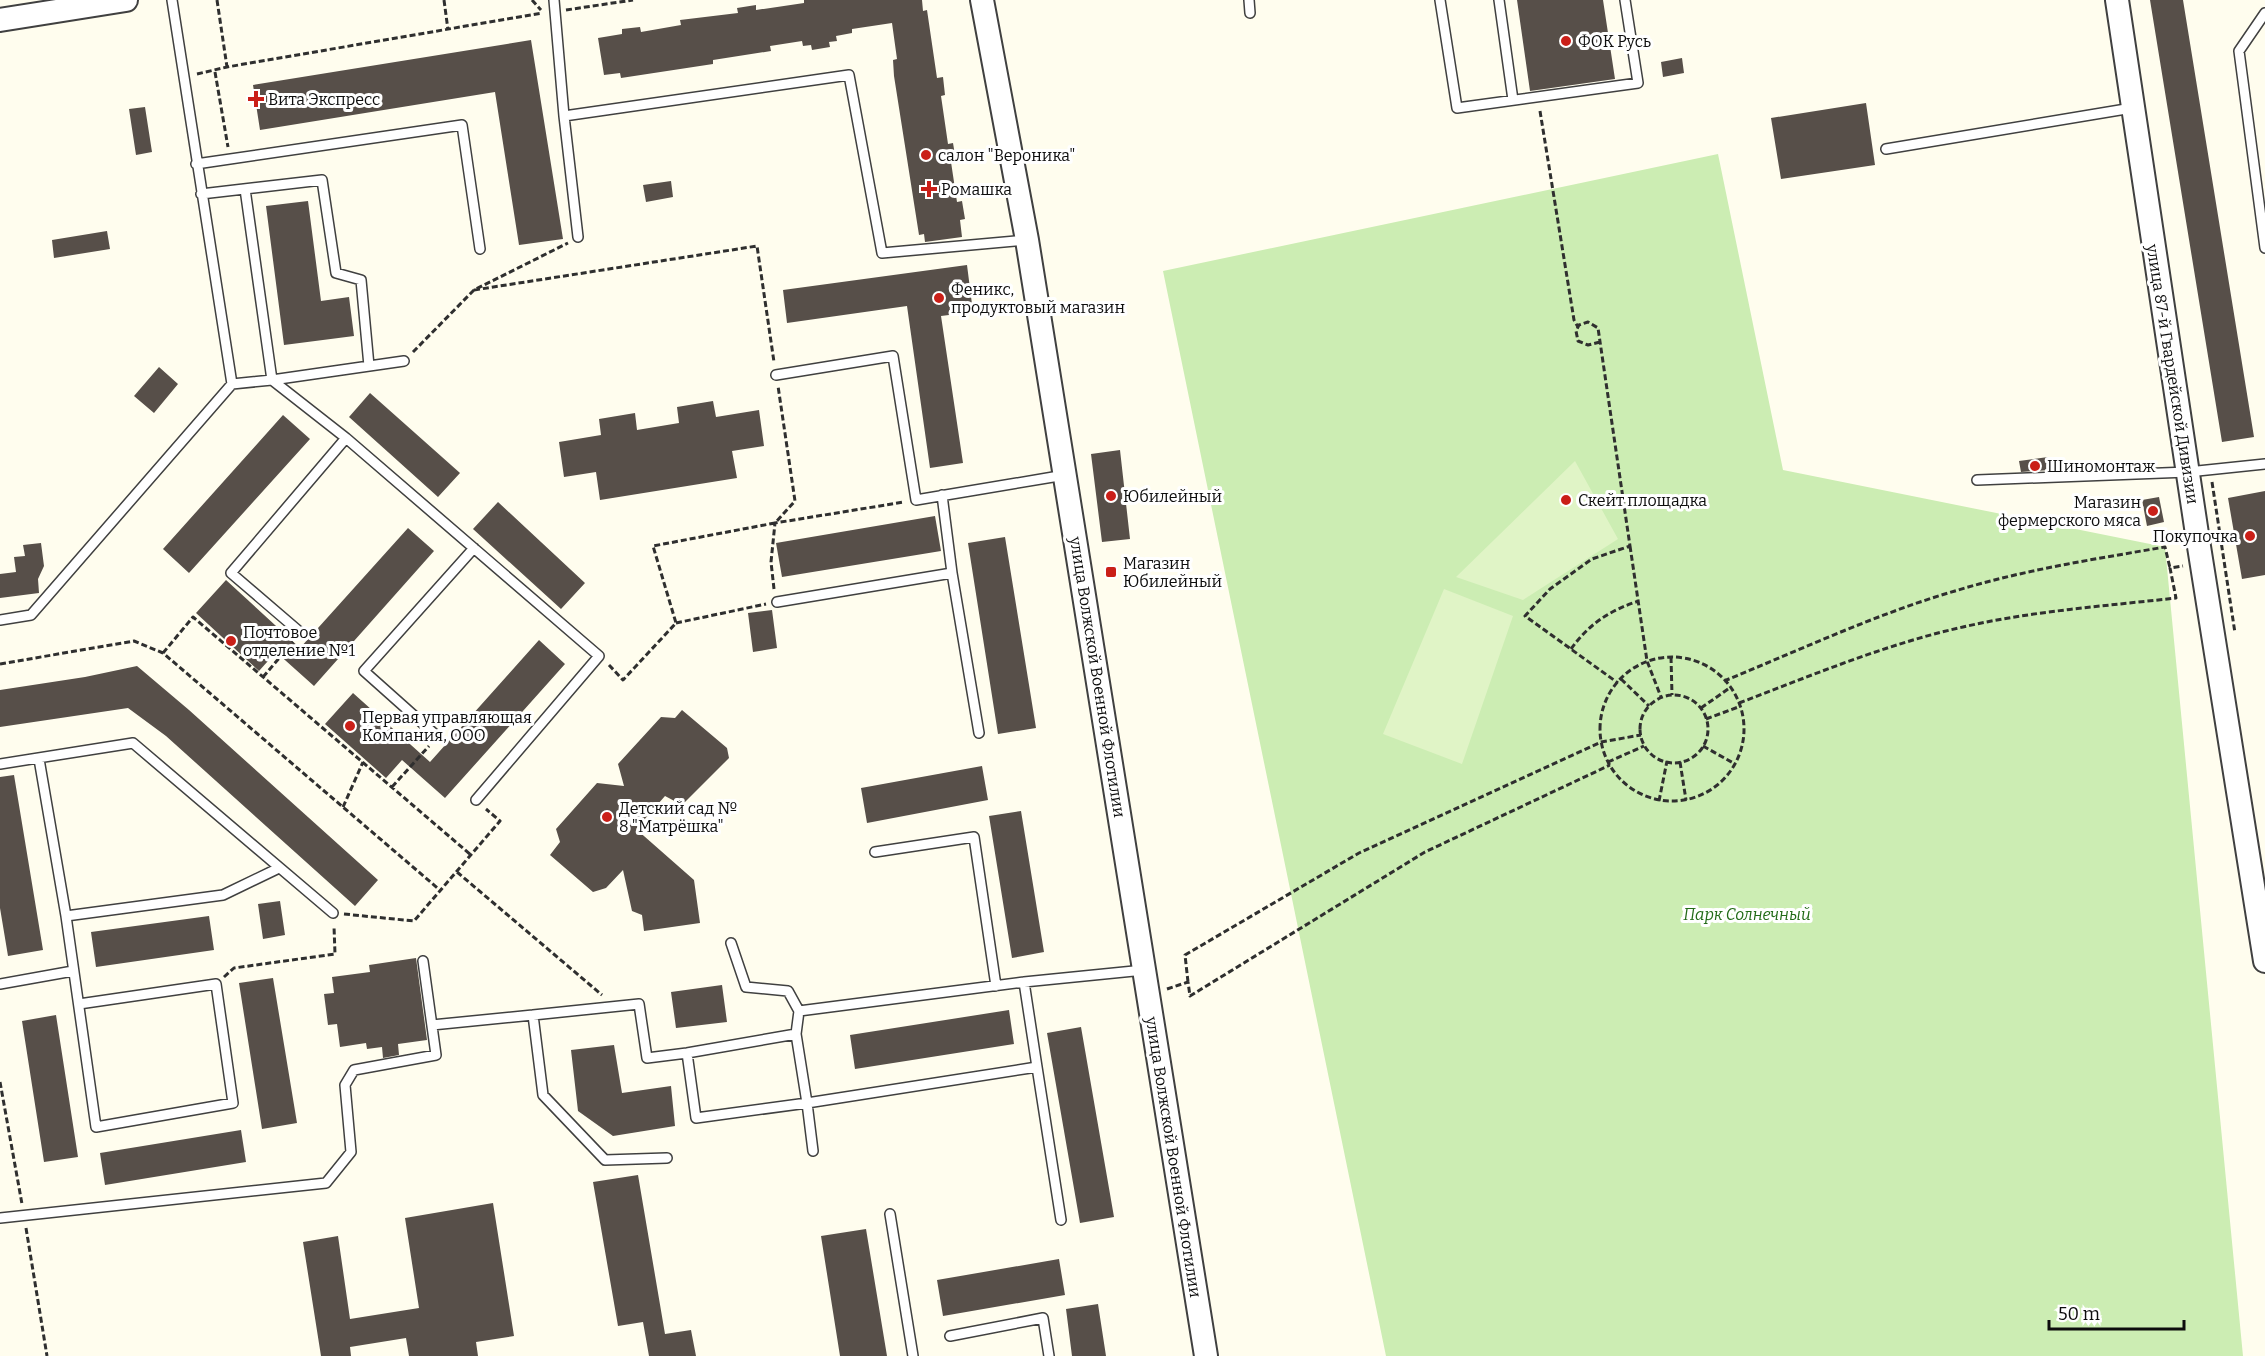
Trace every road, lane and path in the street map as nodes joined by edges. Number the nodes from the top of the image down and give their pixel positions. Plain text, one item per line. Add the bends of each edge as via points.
1 (126, 0) edge
2 (172, 0) edge
3 (217, 0) edge
4 (444, 0) edge
5 (532, 0) edge
6 (554, 0) edge
7 (633, 0) edge
8 (982, 0) edge
9 (1249, 0) edge
10 (1440, 0) edge
11 (1499, 0) edge
12 (1625, 0) edge
13 (2116, 0) edge
14 (554, 12) junction
15 (1250, 13) dead end
16 (2265, 13) edge
17 (0, 20) edge
18 (448, 30) junction
19 (227, 67) junction
20 (215, 72) junction
21 (183, 76) junction
22 (1538, 97) junction
23 (1513, 100) junction
24 (2132, 108) junction
25 (564, 116) junction
26 (1886, 149) dead end
27 (230, 159) junction
28 (196, 164) junction
29 (245, 189) junction
30 (201, 194) junction
31 (578, 237) joint
32 (1027, 240) junction
33 (2265, 248) edge
34 (480, 249) dead end
35 (474, 290) junction
36 (1578, 327) junction
37 (1600, 342) junction
38 (404, 362) joint
39 (369, 366) junction
40 (776, 375) junction
41 (272, 380) junction
42 (232, 384) junction
43 (346, 438) junction
44 (2265, 464) edge
45 (2188, 472) junction
46 (1065, 475) junction
47 (1977, 480) dead end
48 (942, 495) junction
49 (916, 500) junction
50 (775, 523) junction
51 (1630, 546) junction
52 (474, 548) junction
53 (2202, 563) junction
54 (2170, 568) junction
55 (952, 573) junction
56 (1639, 601) junction
57 (777, 602) junction
58 (0, 620) edge
59 (676, 623) junction
60 (301, 633) joint
61 (1571, 649) junction
62 (163, 653) junction
63 (599, 656) junction
64 (1671, 657) junction
65 (1647, 661) junction
66 (0, 664) edge
67 (263, 677) junction
68 (1619, 681) junction
69 (1725, 681) junction
70 (1731, 687) junction
71 (1672, 695) junction
72 (1661, 697) junction
73 (1740, 704) junction
74 (1648, 706) junction
75 (1701, 708) junction
76 (1706, 718) junction
77 (979, 733) dead end
78 (1641, 735) junction
79 (438, 737) joint
80 (1601, 742) junction
81 (1644, 746) junction
82 (1703, 746) junction
83 (39, 759) junction
84 (1667, 761) junction
85 (363, 762) junction
86 (1680, 762) junction
87 (0, 764) edge
88 (1609, 764) junction
89 (1736, 764) junction
90 (392, 788) junction
91 (476, 800) joint
92 (1686, 800) junction
93 (1659, 801) junction
94 (343, 807) junction
95 (874, 852) dead end
96 (471, 855) junction
97 (279, 868) junction
98 (457, 872) junction
99 (441, 891) junction
100 (333, 913) junction
101 (66, 916) junction
102 (731, 943) dead end
103 (423, 961) dead end
104 (2265, 961) edge
105 (1144, 970) junction
106 (73, 971) junction
107 (1024, 982) junction
108 (1188, 982) junction
109 (0, 984) edge
110 (216, 984) junction
111 (996, 986) junction
112 (1148, 995) junction
113 (79, 1004) junction
114 (615, 1006) junction
115 (799, 1011) junction
116 (533, 1015) junction
117 (432, 1025) junction
118 (796, 1034) junction
119 (687, 1053) junction
120 (1037, 1067) junction
121 (0, 1082) edge
122 (807, 1103) junction
123 (813, 1151) dead end
124 (668, 1158) dead end
125 (890, 1214) dead end
126 (24, 1216) junction
127 (0, 1218) edge
128 (1061, 1220) dead end
129 (950, 1336) dead end
130 (47, 1356) edge
131 (913, 1356) edge
132 (1048, 1356) edge
133 (1206, 1356) edge

1 - 17 street
2 - 21 lane
3 - 19 path
4 - 18 path
5 - 18 path via 543,12
6 - 14 lane
7 - 14 path
8 - 32 street, улица Волжской Военной Флотилии
9 - 15 lane
10 - 23 lane via 1457,108
11 - 23 lane
12 - 22 lane via 1638,83
13 - 24 street, улица 87-й Гвардейской Дивизии
14 - 25 lane
16 - 33 lane via 2239,51
18 - 19 path
19 - 20 path
20 - 21 path
20 - 27 path
21 - 28 lane
22 - 23 lane
22 - 36 path
24 - 26 lane
24 - 45 street, улица 87-й Гвардейской Дивизии
25 - 31 lane
25 - 32 lane via 849,75 882,253
27 - 28 lane
27 - 34 lane via 462,126
28 - 30 lane
29 - 30 lane
29 - 39 lane via 322,180 336,273 361,280
29 - 41 lane
30 - 42 lane
31 - 35 path
32 - 46 street, улица Волжской Военной Флотилии
35 - 38 path
35 - 40 path via 757,246
36 - 37 path via 1588,322 1598,328
36 - 37 path via 1578,341 1588,345
37 - 51 path
38 - 39 lane
39 - 41 lane
40 - 49 lane via 893,356
40 - 50 path via 795,501
41 - 42 lane
41 - 43 lane
42 - 58 lane via 31,615
43 - 52 lane
43 - 60 lane via 231,573
44 - 45 lane
45 - 47 lane
45 - 53 street, улица 87-й Гвардейской Дивизии
46 - 48 lane
46 - 105 street, улица Волжской Военной Флотилии
48 - 49 lane
48 - 55 lane
49 - 50 path
50 - 57 path via 771,562
50 - 59 path via 653,546
51 - 56 path
51 - 61 path via 1592,559 1550,589 1525,615
52 - 63 lane
52 - 79 lane via 364,671
53 - 54 path
53 - 104 street, улица 87-й Гвардейской Дивизии
54 - 69 path via 2165,547 2065,564 1954,591
54 - 73 path via 2176,598 1964,627 1864,656
55 - 57 lane
55 - 77 lane
56 - 61 path via 1598,620
56 - 65 path
57 - 59 path
59 - 63 path via 623,680
60 - 67 path
61 - 68 path
62 - 66 path via 134,641
62 - 67 path via 193,617
62 - 94 path
63 - 91 lane
64 - 65 path
64 - 69 path via 1694,660
64 - 71 path
65 - 68 path
65 - 72 path
67 - 85 path
68 - 74 path
68 - 80 path via 1601,712
69 - 70 path
70 - 73 path
70 - 75 path
71 - 72 path
71 - 75 path via 1682,695
72 - 74 path
73 - 76 path
73 - 89 path via 1743,745
74 - 78 path via 1640,724
75 - 76 path
76 - 82 path via 1708,728
78 - 80 path
78 - 81 path
79 - 90 path
80 - 88 path
80 - 108 path via 1359,853 1185,956
81 - 84 path
81 - 88 path
82 - 86 path via 1693,757
82 - 89 path
83 - 87 lane
83 - 97 lane via 133,743
83 - 101 lane
84 - 86 path
84 - 93 path
85 - 90 path
85 - 94 path
86 - 92 path
88 - 93 path via 1618,778 1637,793
88 - 108 path via 1425,852 1191,996
89 - 92 path via 1706,793
90 - 96 path
91 - 96 path via 500,821
92 - 93 path
94 - 99 path
95 - 111 lane via 974,837
96 - 98 path
97 - 100 lane
97 - 101 lane via 223,895
98 - 99 path
98 - 114 path
99 - 100 path via 414,921
100 - 110 path via 335,954 234,968
101 - 106 lane
102 - 115 lane via 746,987 788,991
103 - 117 lane
105 - 107 lane
105 - 112 street, улица Волжской Военной Флотилии
106 - 109 lane
106 - 113 lane
107 - 111 lane
107 - 120 lane
108 - 112 path
110 - 113 lane
110 - 113 lane via 233,1103 96,1127
111 - 115 lane
112 - 133 street, улица Волжской Военной Флотилии
114 - 116 lane
114 - 119 lane via 639,1004 647,1058
115 - 118 lane
116 - 117 lane
116 - 124 lane via 543,1095 605,1160
117 - 126 lane via 436,1055 354,1070 345,1085 351,1152 326,1183
118 - 119 lane
118 - 122 lane
119 - 122 lane via 696,1118
120 - 122 lane
120 - 128 lane
121 - 126 path
122 - 123 lane
125 - 131 lane
126 - 127 lane
126 - 130 path
129 - 132 lane via 1043,1318

